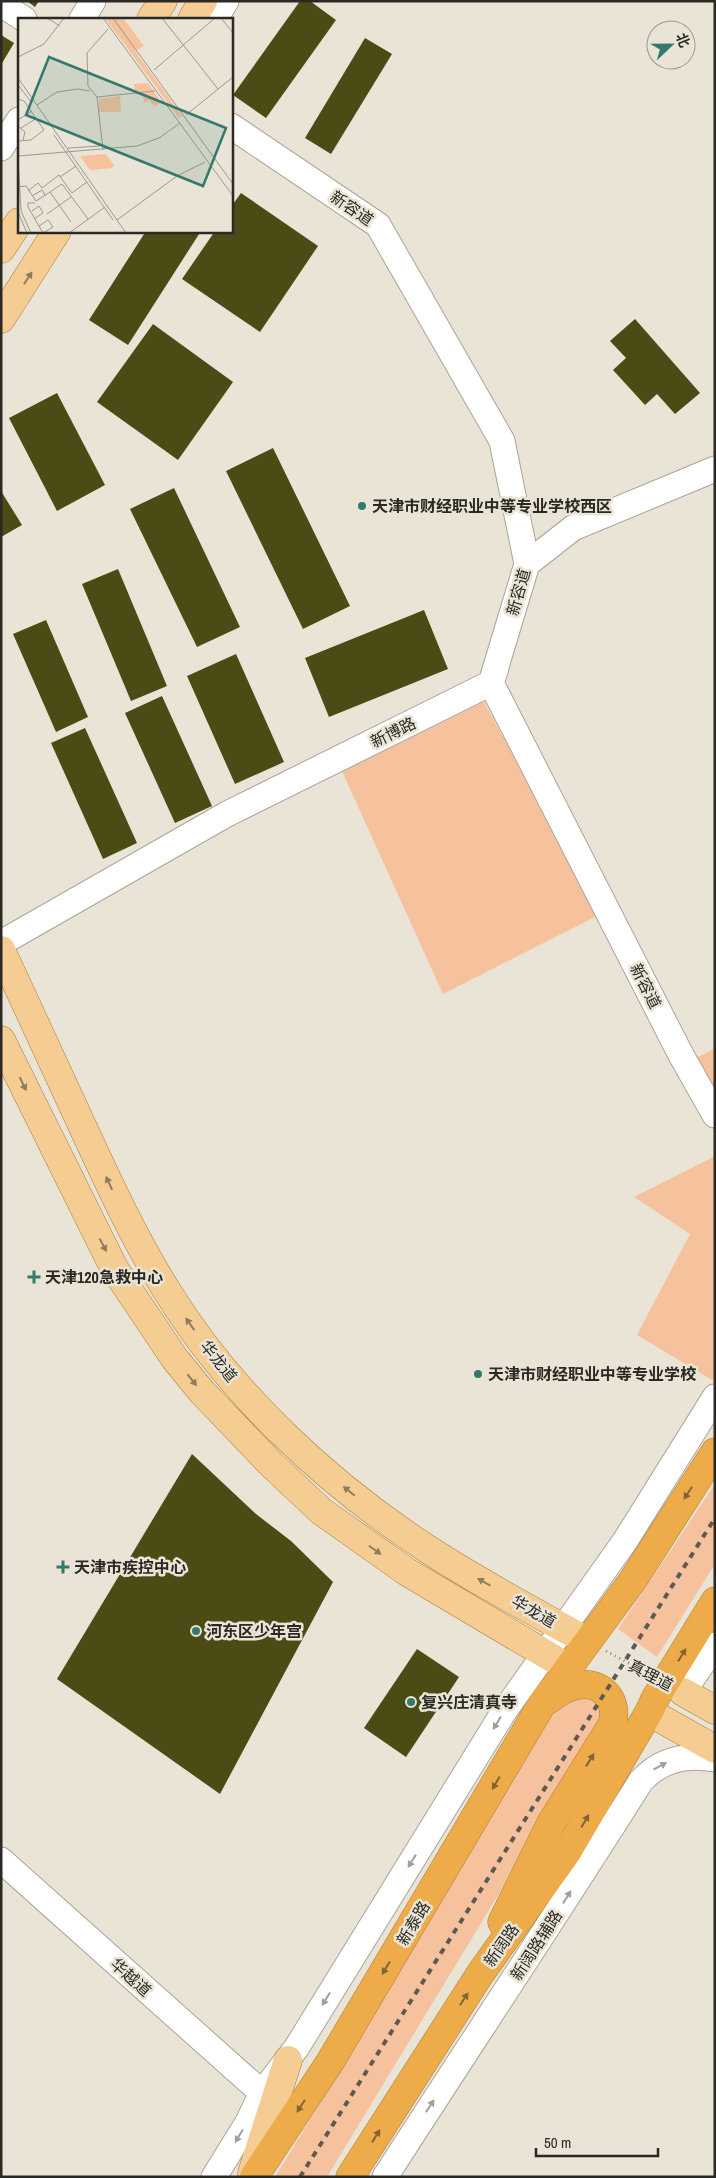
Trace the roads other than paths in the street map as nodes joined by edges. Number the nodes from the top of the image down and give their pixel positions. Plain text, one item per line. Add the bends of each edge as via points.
1 (93, 1) edge
2 (203, 1) edge
3 (226, 1) edge
4 (1, 4) edge
5 (22, 18) edge
6 (83, 18) edge
7 (193, 18) edge
8 (216, 18) edge
9 (232, 127) edge
10 (18, 223) edge
11 (56, 232) edge
12 (1, 248) edge
13 (1, 319) edge
14 (715, 469) edge
15 (526, 568) junction
16 (493, 678) junction
17 (1, 943) edge
18 (1, 950) edge
19 (1, 1040) edge
20 (715, 1114) edge
21 (715, 1398) edge
22 (715, 1452) edge
23 (715, 1602) edge
24 (563, 1641) junction
25 (715, 1644) edge
26 (674, 1688) junction
27 (542, 1704) junction
28 (715, 1710) edge
29 (649, 1712) junction
30 (715, 1749) edge
31 (715, 1760) edge
32 (567, 1852) junction
33 (1, 1860) edge
34 (480, 1974) junction
35 (495, 2006) junction
36 (288, 2060) junction
37 (262, 2093) junction
38 (214, 2177) edge
39 (253, 2177) edge
40 (350, 2177) edge
41 (385, 2177) edge

1 - 6 street
2 - 7 main road
3 - 8 street
4 - 5 street
9 - 15 street, 新容道 via 378,225 502,441
10 - 12 main road
13 -> 11 main road
14 - 15 street via 573,528
15 - 16 street
16 - 17 street, 新博路 via 227,814
16 - 20 street, 新容道 via 681,1054
24 -> 18 main road, 华龙道 via 391,1524 324,1471 289,1440 195,1332 168,1293 119,1205
19 -> 24 main road via 114,1268 202,1392 272,1465 322,1511 407,1572
21 - 24 street
22 -> 24 highway, 新泰路 via 633,1580
26 -> 23 highway, 新阔路
24 - 27 highway, 新泰路 via 569,1668
24 -> 36 street via 503,1713
25 - 26 street
26 - 28 main road, 真理道
26 - 29 highway, 新阔路
34 -> 27 highway via 542,1840 615,1716 611,1699 605,1692 588,1684 568,1688
27 -> 39 highway, 新泰路 via 330,2062
29 - 30 main road, 真理道
32 -> 29 highway, 新阔路
35 -> 31 street, 新阔路辅路 via 524,1966 641,1781 658,1765 674,1759
32 - 34 highway, 新阔路
32 - 35 street
33 - 37 street, 华越道
40 -> 34 highway, 新阔路
41 -> 35 street, 新阔路辅路
36 - 37 street
36 - 39 main road
37 -> 38 street

